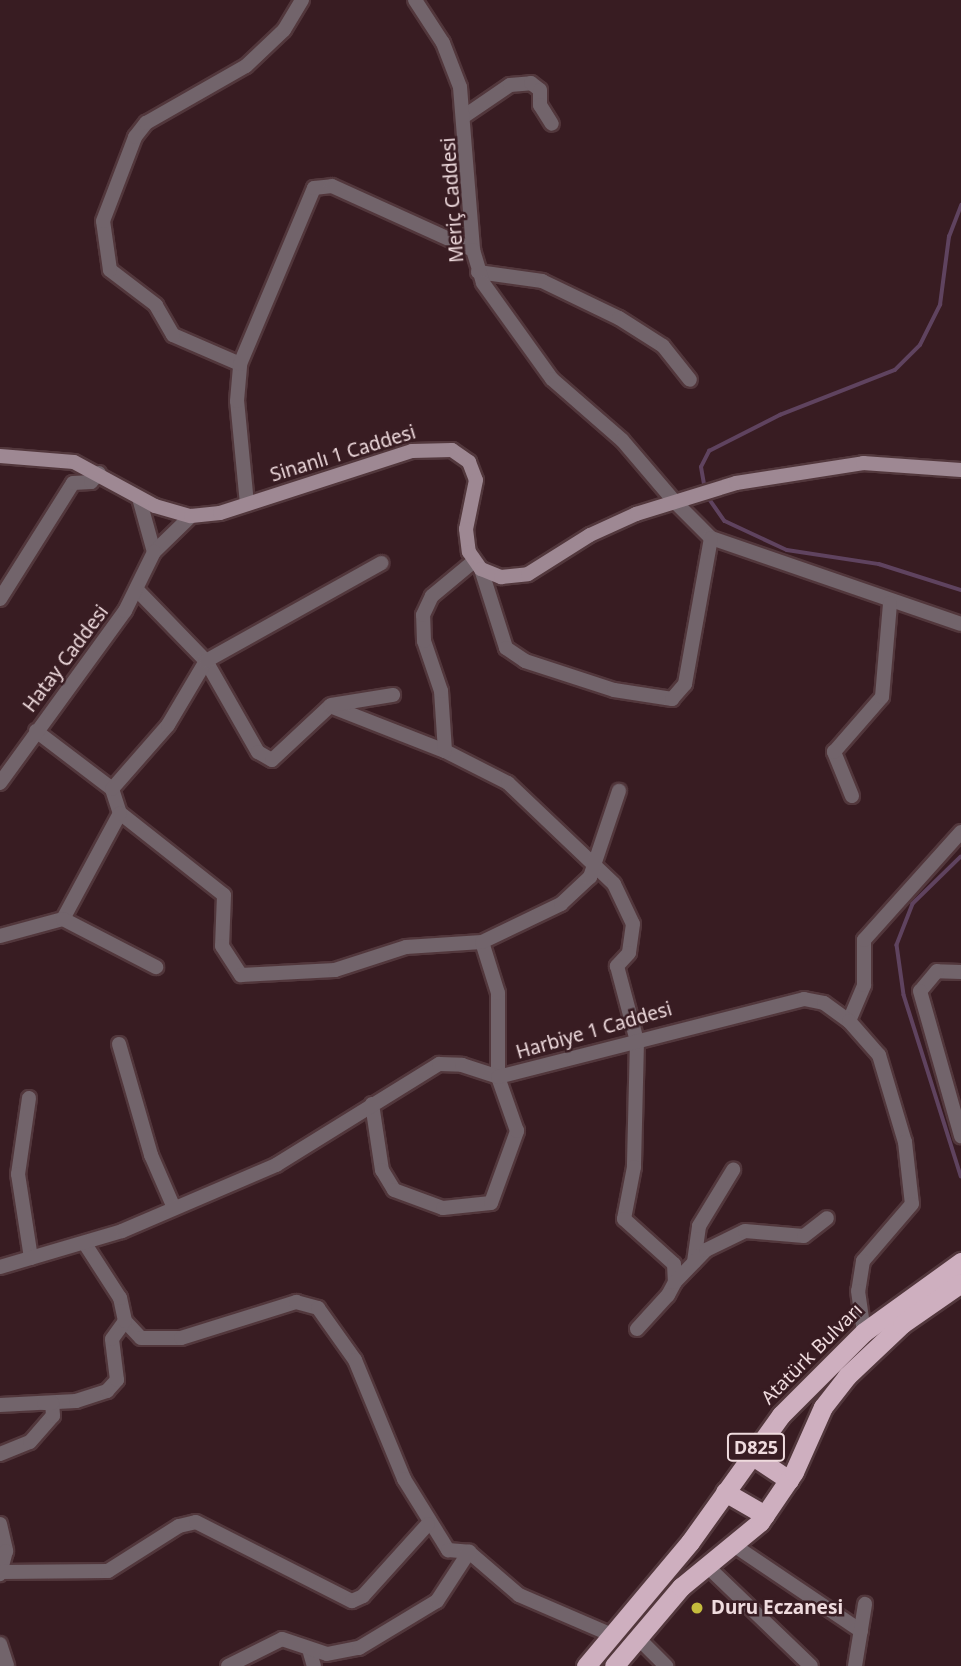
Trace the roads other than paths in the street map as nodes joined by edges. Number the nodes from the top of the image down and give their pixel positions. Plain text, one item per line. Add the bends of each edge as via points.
1 (302, 0) edge
2 (415, 0) edge
3 (466, 115) junction
4 (552, 124) dead end
5 (473, 250) junction
6 (478, 272) junction
7 (240, 364) junction
8 (690, 380) dead end
9 (0, 456) edge
10 (961, 470) edge
11 (99, 473) junction
12 (139, 498) junction
13 (681, 500) junction
14 (247, 505) junction
15 (191, 516) junction
16 (711, 538) junction
17 (154, 552) junction
18 (381, 563) dead end
19 (478, 565) junction
20 (138, 591) junction
21 (0, 600) edge
22 (890, 603) junction
23 (961, 624) edge
24 (206, 662) junction
25 (393, 695) dead end
26 (330, 706) junction
27 (36, 731) junction
28 (445, 751) junction
29 (2, 774) edge
30 (112, 789) junction
31 (619, 791) dead end
32 (852, 796) dead end
33 (120, 813) junction
34 (961, 832) edge
35 (597, 863) junction
36 (63, 919) junction
37 (0, 936) edge
38 (482, 942) junction
39 (156, 967) dead end
40 (961, 972) edge
41 (849, 1021) junction
42 (637, 1041) junction
43 (119, 1044) dead end
44 (498, 1077) junction
45 (29, 1098) dead end
46 (372, 1104) junction
47 (961, 1136) edge
48 (733, 1170) dead end
49 (174, 1208) junction
50 (827, 1218) dead end
51 (85, 1244) junction
52 (31, 1258) junction
53 (694, 1262) junction
54 (961, 1262) edge
55 (0, 1268) edge
56 (675, 1282) junction
57 (961, 1283) edge
58 (125, 1321) junction
59 (637, 1329) dead end
60 (864, 1332) junction
61 (44, 1403) junction
62 (0, 1405) edge
63 (0, 1454) edge
64 (750, 1454) junction
65 (789, 1480) junction
66 (725, 1492) junction
67 (765, 1515) junction
68 (0, 1524) edge
69 (428, 1524) junction
70 (735, 1546) junction
71 (469, 1552) junction
72 (706, 1566) junction
73 (0, 1573) edge
74 (865, 1604) dead end
75 (862, 1631) junction
76 (614, 1636) junction
77 (638, 1638) junction
78 (0, 1644) edge
79 (309, 1648) junction
80 (7, 1666) edge
81 (228, 1666) edge
82 (314, 1666) edge
83 (586, 1666) edge
84 (614, 1666) edge
85 (666, 1666) edge
86 (811, 1666) edge
87 (855, 1666) edge

1 - 7 street via 284,30 246,66 146,123 135,137 103,221 110,270 156,305 173,335
2 - 3 street, Meriç Caddesi via 453,64
3 - 4 street via 510,85 531,83 540,90 540,105
3 - 5 street, Meriç Caddesi
5 - 6 street, Meriç Caddesi
5 - 7 street via 332,187 314,188
6 - 8 street via 542,281 619,318 663,346
6 - 13 street, Meriç Caddesi via 503,318 540,365
7 - 14 street via 237,401
9 - 11 main road via 59,459
10 - 13 main road via 863,463 736,483
11 - 12 main road
11 - 21 street via 91,482 73,484
12 - 15 main road
12 - 17 street
13 - 16 street, Meriç Caddesi
13 - 19 main road via 590,535 528,574 502,577
14 - 15 main road, Sinanlı 1 Caddesi
14 - 19 main road, Sinanlı 1 Caddesi via 412,451 452,450 469,463 475,480 466,529
15 - 17 street, Hatay Caddesi
16 - 19 street via 683,691 672,699 614,690 525,661 506,648
16 - 22 street
17 - 20 street, Hatay Caddesi
18 - 24 street
19 - 28 street via 432,596 423,615 424,641 441,691
20 - 24 street
20 - 27 street, Hatay Caddesi
22 - 23 street
22 - 32 street via 882,697 834,752
24 - 26 street via 229,709 258,752 272,760
24 - 30 street via 168,725
25 - 26 street
26 - 28 street
27 - 29 street, Hatay Caddesi
27 - 30 street
28 - 35 street via 508,783
30 - 33 street
31 - 35 street
33 - 36 street
33 - 38 street via 224,895 222,946 241,975 335,970 406,947
34 - 41 street via 864,940 864,985
35 - 38 street via 561,904
35 - 42 street via 631,913 633,941 617,966
36 - 37 street
36 - 39 street
38 - 44 street via 498,993
40 - 47 street via 937,971 919,991
41 - 42 street, Harbiye 1 Caddesi via 824,1003 804,999
41 - 60 street, Harbiye 1 Caddesi via 886,1066 913,1194 907,1213 876,1240 863,1261 858,1291
42 - 44 street, Harbiye 1 Caddesi via 558,1066
42 - 56 street via 634,1167 624,1219 674,1265
43 - 49 street via 151,1156
44 - 46 street, Harbiye 1 Caddesi via 462,1065 439,1064
44 - 46 street via 517,1131 495,1196 482,1207 443,1208 394,1190 382,1170
45 - 52 street via 18,1174
46 - 49 street, Harbiye 1 Caddesi via 276,1165
48 - 53 street via 699,1226
49 - 51 street, Harbiye 1 Caddesi
50 - 53 street via 804,1236 753,1228 706,1250
51 - 52 street, Harbiye 1 Caddesi
51 - 58 street via 120,1298
52 - 55 street, Harbiye 1 Caddesi
53 - 56 street
54 - 60 highway, Atatürk Bulvarı / D825
56 - 59 street
57 - 65 highway, Atatürk Bulvarı via 902,1324 833,1391
58 - 61 street via 112,1339 117,1380 107,1391 76,1401
58 - 69 street via 141,1338 181,1338 296,1301 318,1308 355,1360
60 - 64 highway, Atatürk Bulvarı / D825 via 781,1415
61 - 62 street
61 - 63 street via 52,1403 53,1416 30,1442
64 - 65 highway
64 - 66 highway, Atatürk Bulvarı / D825
65 - 67 highway, Atatürk Bulvarı
66 - 67 highway
66 - 76 highway, Atatürk Bulvarı / D825
67 - 70 highway, Atatürk Bulvarı
68 - 73 street via 6,1551
69 - 71 street via 452,1554
69 - 73 street via 363,1596 352,1601 196,1522 179,1526 108,1571
70 - 72 highway, Atatürk Bulvarı
70 - 75 street
71 - 76 street via 519,1595
71 - 79 street via 437,1601 409,1621 342,1654
72 - 77 highway, Atatürk Bulvarı
72 - 86 street
74 - 75 street
75 - 87 street
76 - 83 highway, Atatürk Bulvarı / D825
77 - 84 highway, Atatürk Bulvarı
77 - 85 street
78 - 80 street
79 - 81 street via 282,1639
79 - 82 street

